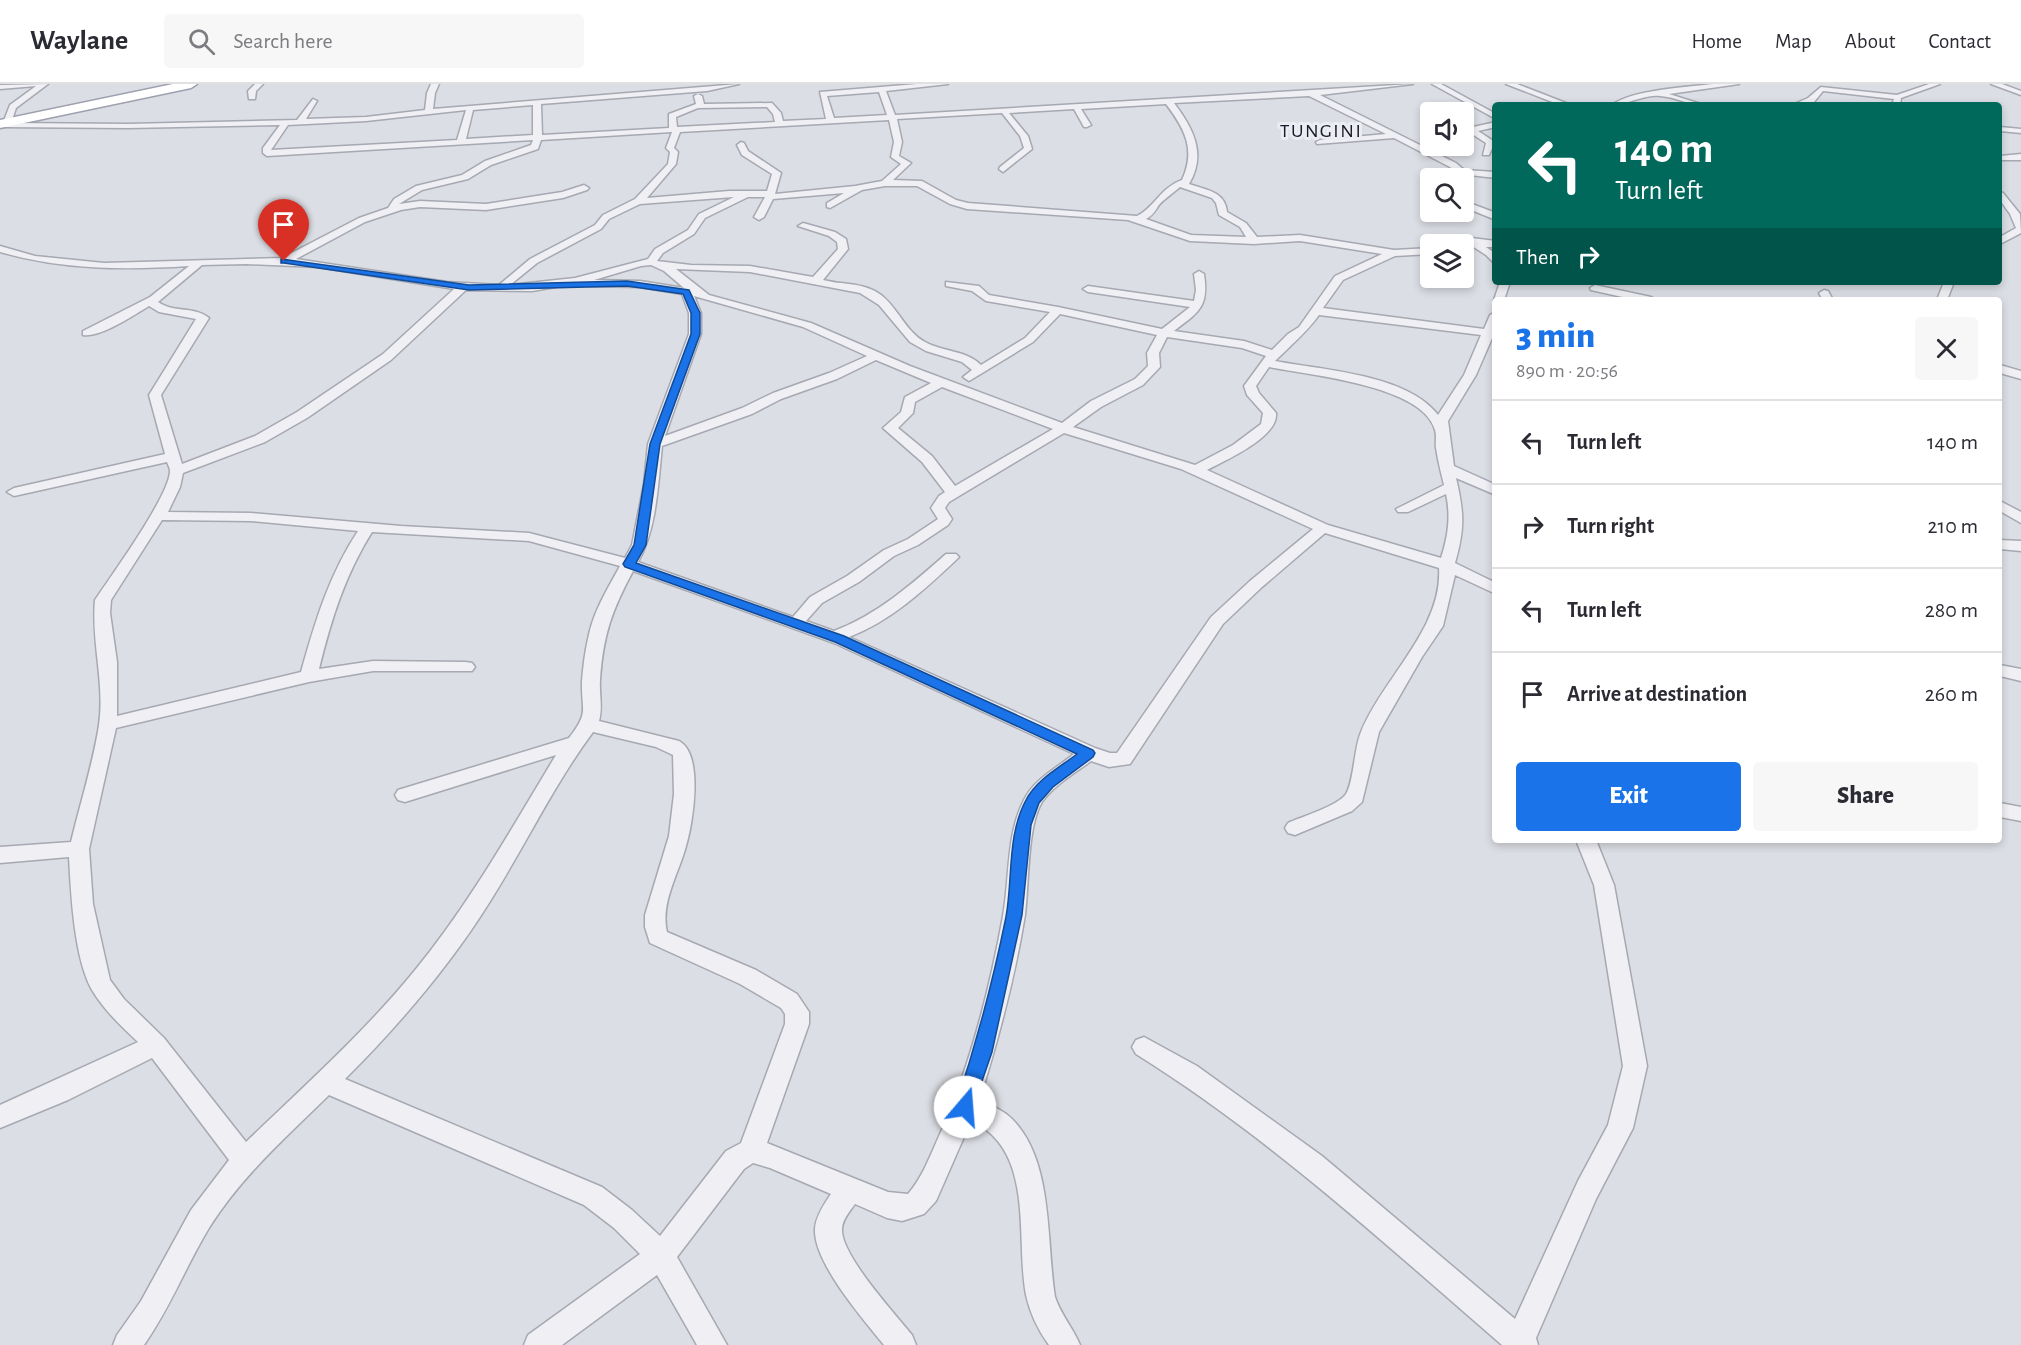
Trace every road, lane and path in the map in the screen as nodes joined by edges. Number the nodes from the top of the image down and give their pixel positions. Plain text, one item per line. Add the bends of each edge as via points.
1 (37, 84) edge
2 (44, 84) edge
3 (191, 84) edge
4 (259, 84) edge
5 (435, 84) edge
6 (735, 84) edge
7 (944, 84) edge
8 (1409, 84) edge
9 (1436, 84) edge
10 (1510, 84) edge
11 (1672, 84) edge
12 (1735, 84) edge
13 (1936, 84) edge
14 (1995, 84) edge
15 (2016, 84) edge
16 (2021, 85) edge
17 (0, 87) edge
18 (1686, 88) junction
19 (882, 89) junction
20 (694, 90) junction
21 (1311, 93) junction
22 (2021, 93) edge
23 (1662, 94) junction
24 (252, 97) dead end
25 (1167, 100) junction
26 (313, 101) dead end
27 (1897, 101) edge
28 (537, 102) junction
29 (1559, 102) edge
30 (1622, 102) edge
31 (1687, 102) edge
32 (1805, 102) edge
33 (698, 106) junction
34 (1076, 106) junction
35 (470, 108) junction
36 (1003, 110) junction
37 (429, 112) junction
38 (1492, 114) edge
39 (891, 117) junction
40 (300, 122) junction
41 (831, 122) junction
42 (285, 123) junction
43 (2, 124) edge
44 (780, 124) junction
45 (1087, 125) dead end
46 (1492, 125) edge
47 (2002, 129) edge
48 (675, 130) junction
49 (2021, 131) edge
50 (1394, 136) junction
51 (539, 138) junction
52 (461, 142) junction
53 (1320, 142) dead end
54 (741, 145) dead end
55 (1486, 153) dead end
56 (2021, 157) edge
57 (2002, 158) edge
58 (1454, 168) edge
59 (1003, 169) dead end
60 (1474, 175) edge
61 (1492, 175) edge
62 (885, 183) junction
63 (1180, 184) junction
64 (584, 188) dead end
65 (857, 189) junction
66 (747, 194) junction
67 (769, 196) junction
68 (2002, 198) edge
69 (638, 201) junction
70 (830, 205) dead end
71 (393, 208) junction
72 (1474, 208) edge
73 (1492, 215) edge
74 (759, 217) dead end
75 (1139, 219) junction
76 (803, 226) dead end
77 (2021, 229) edge
78 (2002, 240) edge
79 (1254, 241) junction
80 (1492, 244) edge
81 (1474, 246) edge
82 (1474, 246) edge
83 (0, 249) edge
84 (1420, 252) edge
85 (1394, 253) junction
86 (1492, 256) edge
87 (284, 261) junction
88 (200, 262) junction
89 (657, 263) junction
90 (1199, 274) dead end
91 (816, 281) junction
92 (569, 283) junction
93 (950, 284) dead end
94 (1593, 285) edge
95 (463, 287) junction
96 (503, 287) junction
97 (1088, 289) dead end
98 (692, 292) junction
99 (1639, 297) edge
100 (153, 300) junction
101 (1198, 305) junction
102 (1058, 310) junction
103 (1317, 311) junction
104 (1492, 324) edge
105 (87, 333) dead end
106 (1165, 333) junction
107 (1488, 333) junction
108 (876, 356) junction
109 (1270, 359) junction
110 (2002, 370) edge
111 (980, 371) junction
112 (2021, 375) edge
113 (941, 381) junction
114 (955, 386) junction
115 (1063, 428) junction
116 (1441, 429) junction
117 (655, 444) junction
118 (175, 464) junction
119 (1448, 468) junction
120 (1196, 470) junction
121 (1452, 486) junction
122 (1492, 489) edge
123 (14, 492) dead end
124 (953, 493) junction
125 (2002, 506) edge
126 (1403, 509) dead end
127 (158, 516) junction
128 (2021, 519) edge
129 (368, 527) junction
130 (1323, 528) junction
131 (2002, 545) edge
132 (2020, 546) edge
133 (951, 557) dead end
134 (629, 564) junction
135 (1447, 565) junction
136 (1492, 587) edge
137 (796, 623) junction
138 (859, 629) junction
139 (834, 637) junction
140 (861, 649) junction
141 (466, 667) dead end
142 (2002, 671) edge
143 (2021, 675) edge
144 (309, 676) junction
145 (108, 724) junction
146 (589, 725) junction
147 (574, 743) junction
148 (1088, 753) junction
149 (405, 795) dead end
150 (2002, 810) edge
151 (2021, 814) edge
152 (1295, 828) dead end
153 (1587, 843) edge
154 (79, 849) junction
155 (0, 855) edge
156 (156, 1045) junction
157 (1144, 1047) dead end
158 (326, 1082) junction
159 (965, 1107) junction
160 (0, 1117) edge
161 (751, 1151) junction
162 (245, 1160) junction
163 (850, 1190) junction
164 (661, 1256) junction
165 (1520, 1343) edge
166 (127, 1345) edge
167 (538, 1345) edge
168 (713, 1345) edge
169 (902, 1345) edge
170 (1066, 1345) edge

1 - 17 street
2 - 43 street via 13,107
3 - 43 main road
4 - 24 street
5 - 37 street
6 - 20 street
7 - 19 street
8 - 21 street
9 - 38 street
10 - 29 street
11 - 18 street
12 - 18 street
13 - 27 street
14 - 22 street
15 - 16 street
18 - 23 street
19 - 39 street
19 - 41 street via 823,94
20 - 28 street
20 - 33 street via 701,103
21 - 25 street
21 - 50 street
23 - 30 street
23 - 31 street
25 - 34 street
25 - 63 street via 1195,149 1187,181
26 - 40 street
27 - 32 street via 1821,89
28 - 35 street
28 - 51 street
33 - 44 street via 769,105
33 - 48 street via 673,115
34 - 36 street
34 - 45 street
35 - 37 street
35 - 52 street
36 - 39 street
36 - 59 street via 1024,136 1028,149
37 - 40 street
39 - 41 street
39 - 62 street via 898,137 895,157 907,163
40 - 42 street
41 - 44 street
42 - 43 street
42 - 52 street via 267,153
44 - 48 street
46 - 55 street via 1473,132 1491,142
47 - 49 street
48 - 51 street
48 - 69 street via 670,148 674,152 672,164
50 - 53 street
50 - 58 street
51 - 52 street
51 - 71 street via 534,148 488,163 465,177 419,188 392,204
54 - 67 street via 746,153 777,172
56 - 57 street
60 - 61 street
62 - 65 street
62 - 75 street via 921,183 952,202 968,206
63 - 75 street via 1159,200 1151,213
63 - 79 street via 1215,196 1221,202 1222,213 1243,225
64 - 71 street via 478,208 420,204
65 - 67 street
65 - 70 street
66 - 67 street
66 - 69 street
66 - 89 street via 702,216 691,232 659,251
67 - 74 street
68 - 77 street
69 - 96 street via 606,217 600,226 578,239 523,267
71 - 87 street
72 - 73 street
75 - 79 street via 1190,238
76 - 91 street via 842,241 843,249
77 - 78 street
79 - 85 street via 1300,237
80 - 81 street
82 - 86 street
83 - 88 street via 31,258 81,264
84 - 85 street
85 - 103 street via 1341,276
87 - 88 street
87 - 95 street
88 - 100 street
89 - 91 street via 750,269
89 - 92 street
89 - 98 street
90 - 101 street via 1202,292
91 - 111 street via 870,293 914,340 968,360
92 - 96 street
92 - 98 street via 640,284
93 - 102 street via 975,288 986,298
94 - 99 street
95 - 96 street
95 - 118 street via 387,357 302,415 260,439
97 - 101 street
98 - 108 street via 798,322
98 - 117 street via 695,334
100 - 105 street
100 - 118 street via 162,310 202,318 155,395
101 - 106 street
102 - 106 street
102 - 111 street via 1029,340
103 - 107 street
103 - 109 street
104 - 107 street
106 - 109 street via 1244,345
106 - 115 street via 1152,356 1154,367 1144,379 1096,404
107 - 116 street via 1470,375 1441,421
108 - 113 street
108 - 117 street via 747,411
109 - 116 street via 1407,396 1423,405
109 - 120 street via 1250,390 1269,415 1266,426 1236,449
110 - 112 street
111 - 114 street
113 - 114 street
113 - 124 street via 909,400 907,412 890,428 927,459
114 - 115 street
115 - 120 street
115 - 124 street
116 - 119 street
117 - 134 street via 640,545
118 - 123 street
118 - 127 street via 173,487
119 - 121 street
119 - 122 street
120 - 130 street
121 - 126 street
121 - 135 street via 1457,513
124 - 137 street via 938,505 944,522 816,600
125 - 128 street
127 - 129 street via 251,517
127 - 145 street via 103,600
129 - 134 street via 530,537
129 - 144 street via 333,588
130 - 135 street
130 - 148 street via 1217,621 1124,759 1109,760
131 - 132 street
133 - 138 street via 904,599
134 - 137 street
134 - 146 street via 606,606 596,639 591,683 594,706
135 - 136 street
135 - 152 street via 1448,580 1435,626 1370,732 1355,797 1346,806
137 - 139 street
138 - 139 street
138 - 140 street
139 - 140 street
140 - 148 street
141 - 144 street via 373,666
142 - 143 street
144 - 145 street
145 - 154 street
146 - 147 street
146 - 161 street via 664,743 679,749 684,756 677,843 653,926 658,937 748,977 789,1001 797,1012 797,1024
147 - 149 street
147 - 158 street via 475,907 417,984
148 - 159 street via 1033,800 1024,825 1014,915 983,1052
150 - 151 street
153 - 165 street via 1604,885 1635,1066 1620,1128 1583,1200
154 - 155 street
154 - 156 street via 82,904 100,983
156 - 160 street
156 - 162 street
157 - 165 street via 1188,1074 1313,1165
158 - 162 street
158 - 164 street via 593,1196
159 - 163 street via 927,1192 915,1205 886,1205
159 - 170 street via 1004,1128 1019,1149 1029,1186 1040,1296 1056,1335
161 - 163 street via 772,1156
161 - 164 street via 735,1160
162 - 166 street via 200,1219 151,1311
163 - 169 street via 834,1212 828,1231 830,1246
164 - 167 street
164 - 168 street

